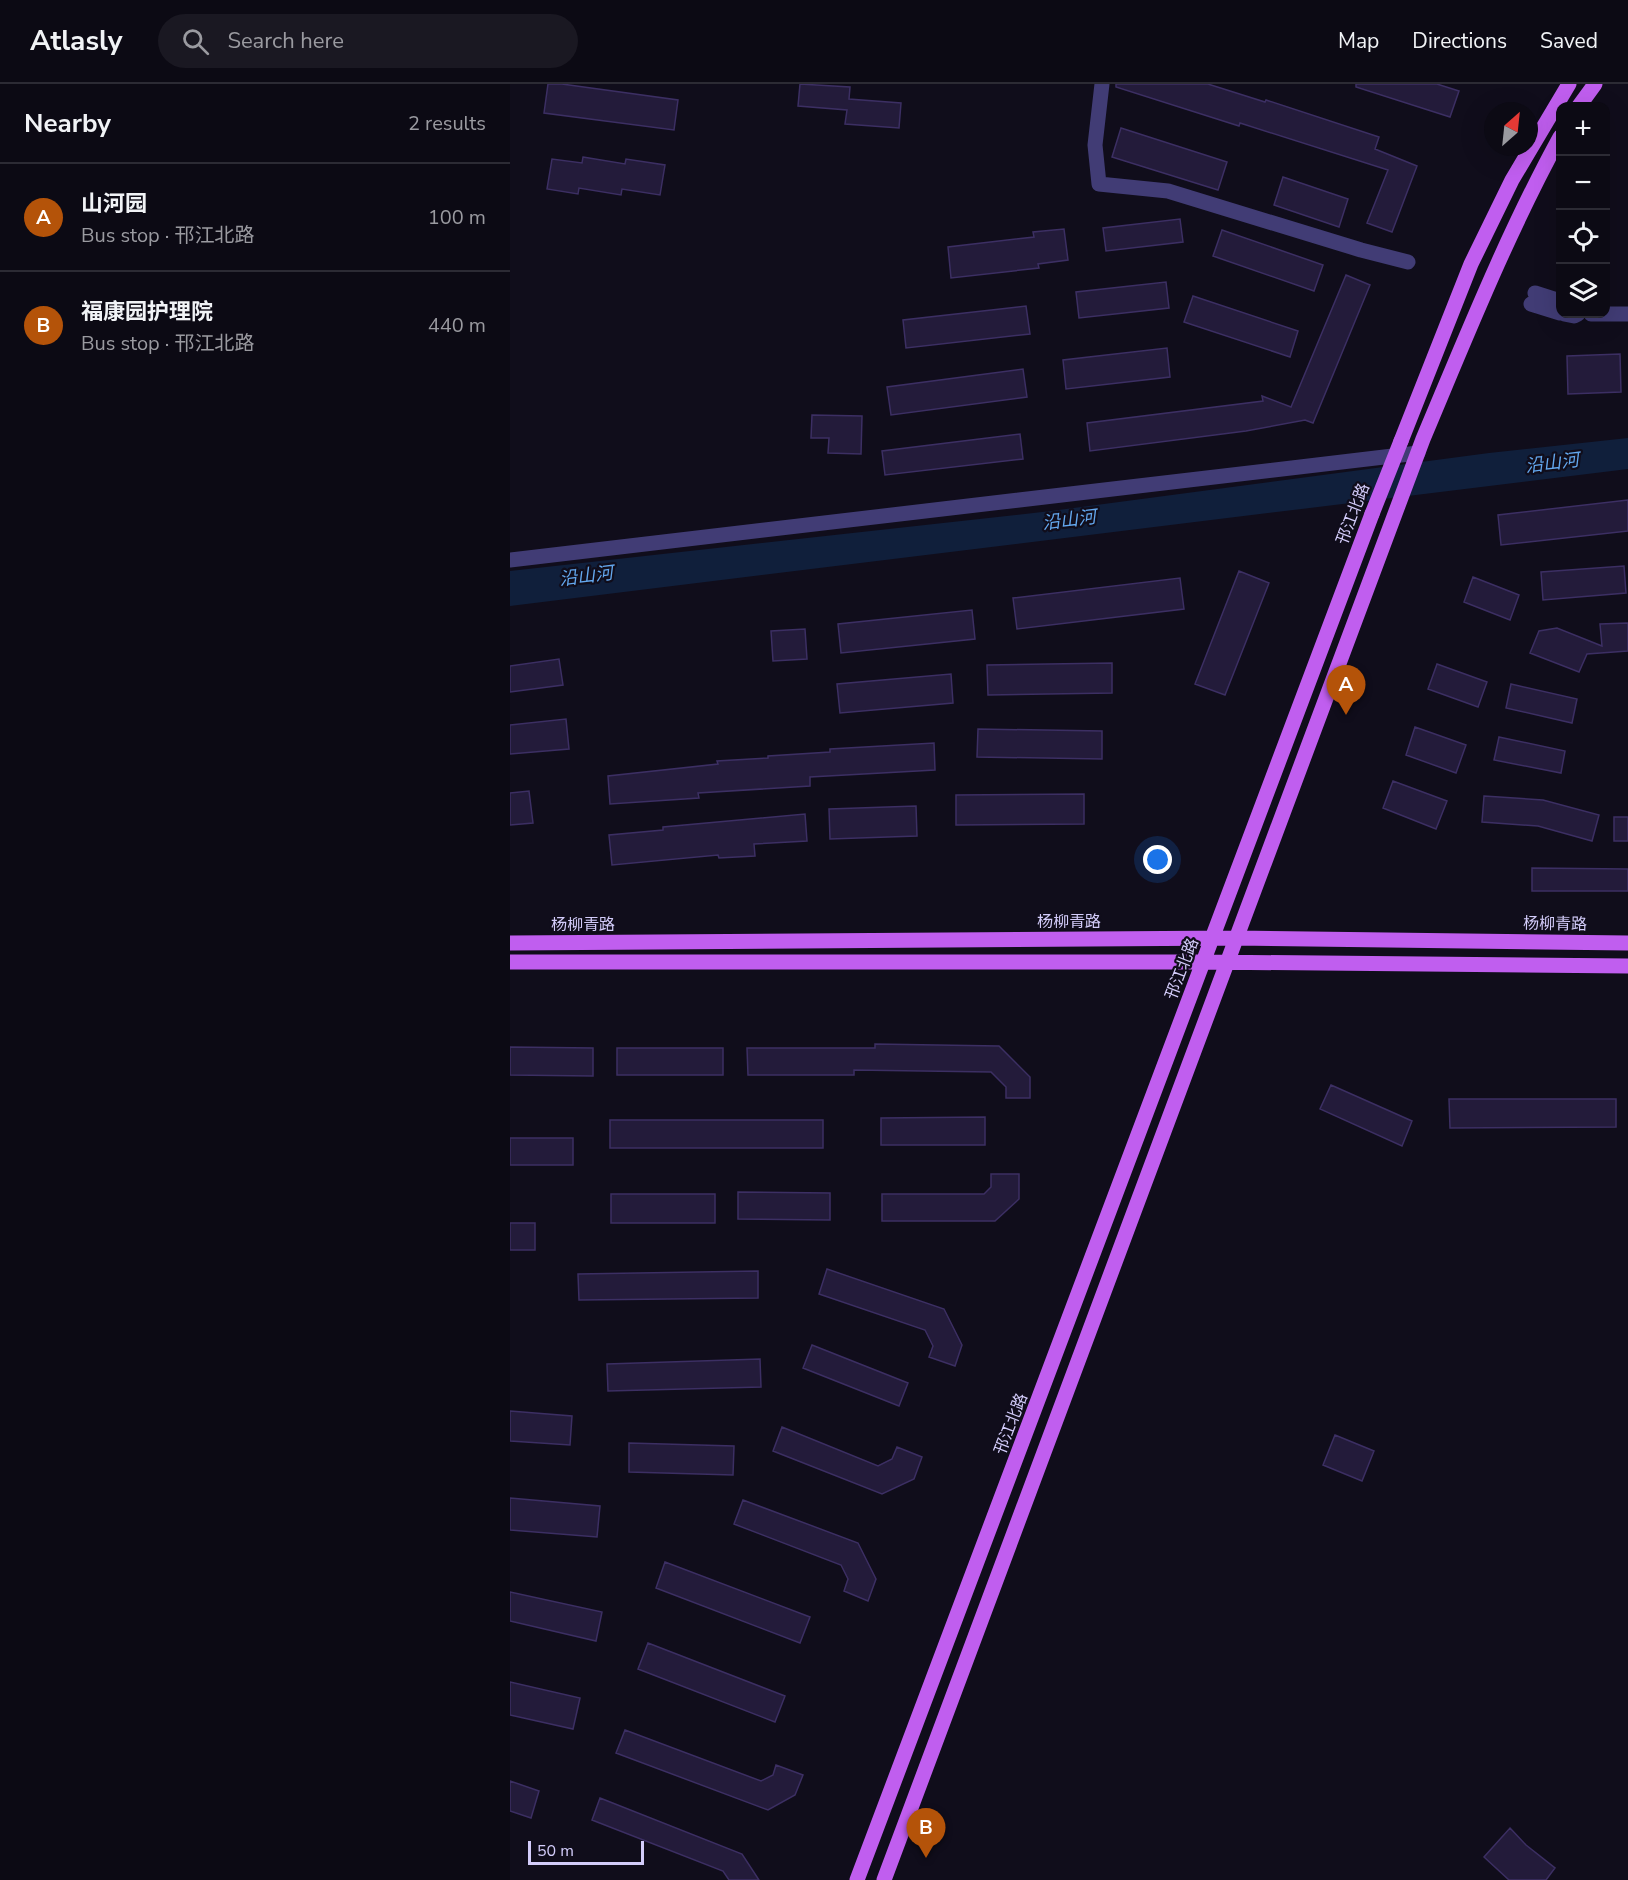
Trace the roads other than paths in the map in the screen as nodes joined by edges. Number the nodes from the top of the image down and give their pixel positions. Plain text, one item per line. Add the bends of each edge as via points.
1 (1102, 84) edge
2 (1569, 84) edge
3 (1594, 84) edge
4 (1582, 102) edge
5 (1556, 144) edge
6 (1408, 262) dead end
7 (1556, 301) edge
8 (1556, 310) edge
9 (1628, 314) edge
10 (1610, 315) edge
11 (1420, 446) junction
12 (510, 560) edge
13 (1237, 938) junction
14 (1213, 939) junction
15 (510, 943) edge
16 (1628, 943) edge
17 (510, 962) edge
18 (1204, 962) junction
19 (1228, 963) junction
20 (1628, 966) edge
21 (857, 1880) edge
22 (884, 1880) edge

1 - 6 street via 1095,145 1099,183 1168,191
2 - 14 main road, 邗江北路, bridge via 1512,180 1471,264 1372,513
3 - 4 main road
5 - 11 main road via 1492,273
7 - 8 street via 1533,298
9 - 10 street
11 - 12 street
11 - 13 main road
13 - 14 main road, 杨柳青路
13 - 16 main road, 杨柳青路
13 - 19 main road
14 - 15 main road, 杨柳青路
14 - 18 main road, 邗江北路
17 - 18 main road
18 - 19 main road
18 - 21 main road, 邗江北路
19 - 20 main road
19 - 22 main road

